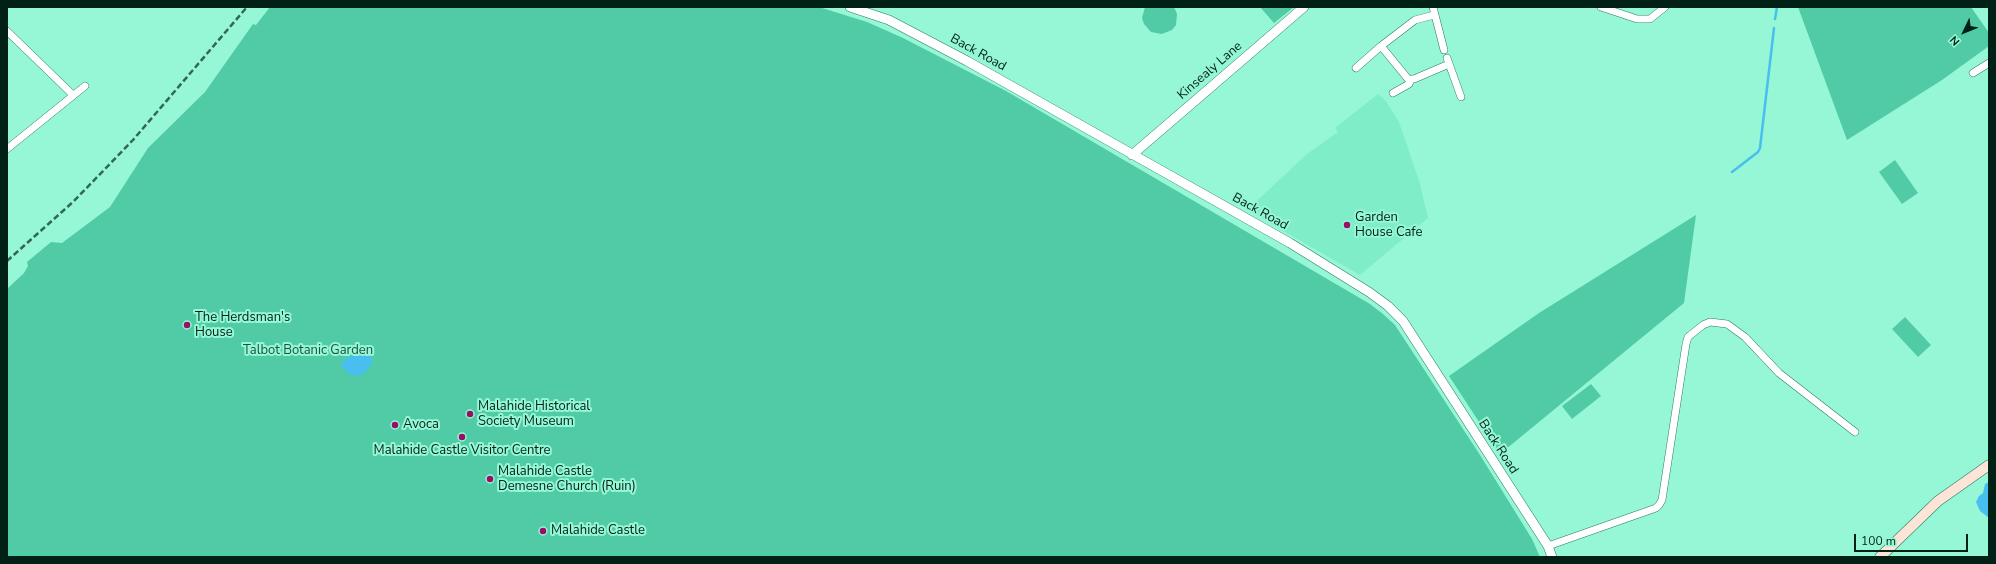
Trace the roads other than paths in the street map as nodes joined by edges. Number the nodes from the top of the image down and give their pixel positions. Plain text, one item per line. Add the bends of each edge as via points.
1 (850, 7) edge
2 (1304, 7) edge
3 (1432, 7) edge
4 (1601, 7) edge
5 (1665, 7) edge
6 (1434, 15) junction
7 (7, 31) edge
8 (1381, 46) junction
9 (1444, 50) dead end
10 (1989, 63) edge
11 (1356, 68) dead end
12 (1973, 73) dead end
13 (1411, 79) junction
14 (85, 86) dead end
15 (1393, 93) dead end
16 (73, 95) junction
17 (1461, 97) dead end
18 (10, 146) edge
19 (1132, 154) junction
20 (1855, 432) dead end
21 (1989, 465) edge
22 (1548, 546) junction
23 (1552, 557) edge
24 (1880, 557) edge

1 - 19 street, Back Road via 889,20 960,57
2 - 19 street, Kinsealy Lane
3 - 6 street
4 - 5 street via 1637,18 1650,18
6 - 8 street via 1415,20
6 - 9 street
7 - 16 street
8 - 11 street
8 - 13 street
10 - 12 street
13 - 15 street via 1409,84
13 - 17 street via 1448,61
14 - 16 street
16 - 18 street
19 - 22 street, Back Road via 1295,247 1388,306 1403,321
20 - 22 street via 1779,373 1745,337 1727,324 1710,322 1688,337 1686,344 1662,500 1659,505
21 - 24 main road via 1938,501
22 - 23 street, Back Road

